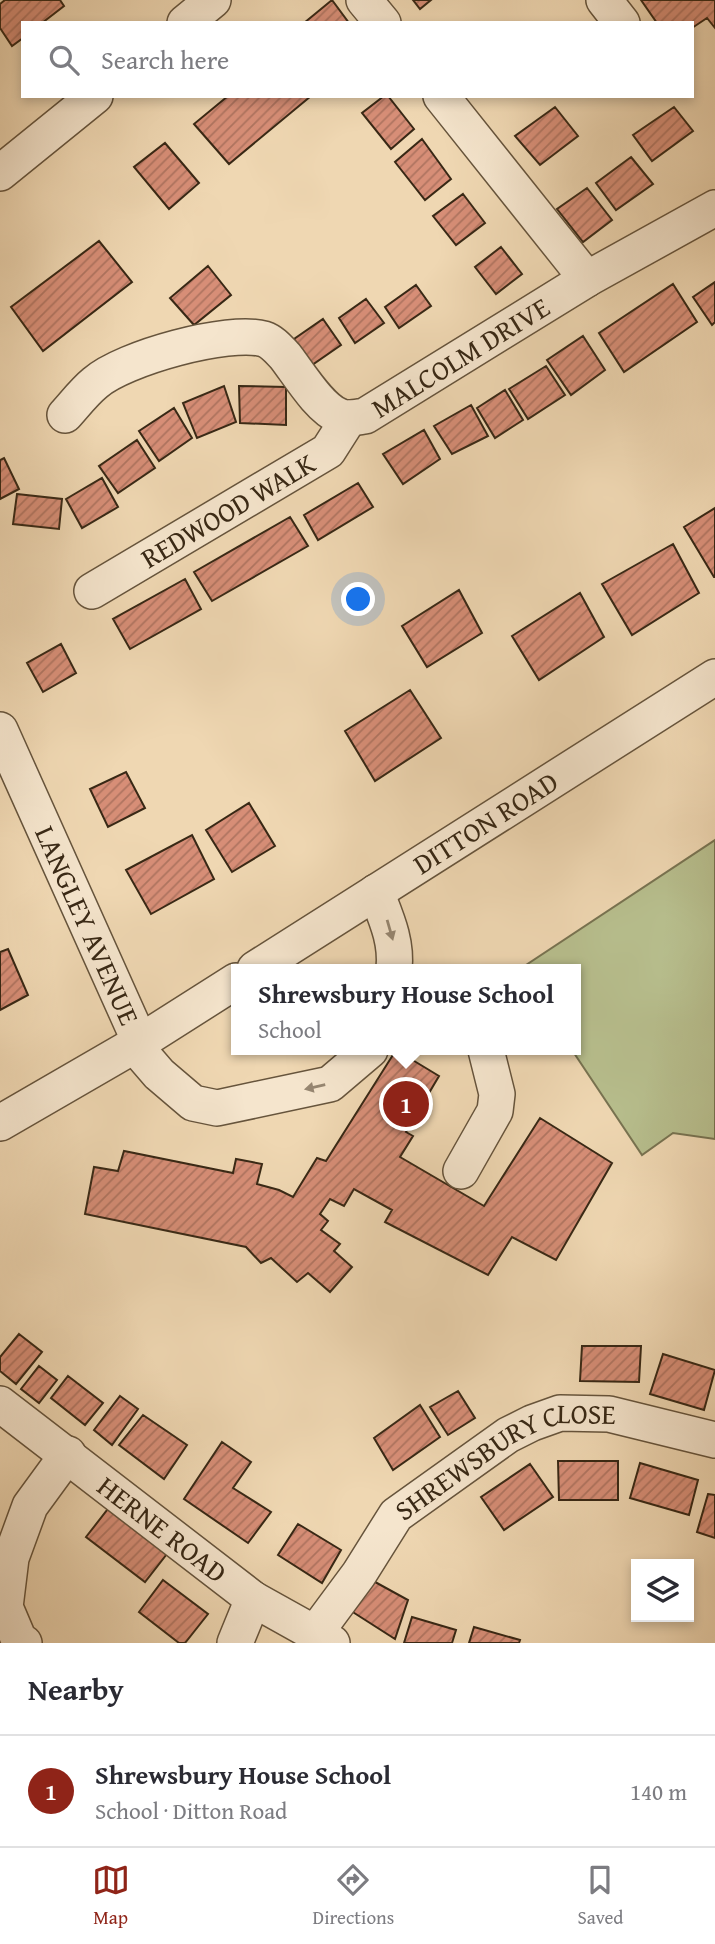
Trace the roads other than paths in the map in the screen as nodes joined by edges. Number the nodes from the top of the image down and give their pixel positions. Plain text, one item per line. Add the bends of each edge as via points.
1 (213, 0) edge
2 (364, 0) edge
3 (604, 0) edge
4 (187, 21) edge
5 (381, 21) edge
6 (620, 21) edge
7 (93, 98) edge
8 (443, 98) edge
9 (0, 173) edge
10 (715, 208) edge
11 (587, 279) junction
12 (65, 415) dead end
13 (349, 418) junction
14 (92, 591) dead end
15 (715, 677) edge
16 (0, 730) edge
17 (376, 892) junction
18 (263, 964) edge
19 (394, 964) edge
20 (231, 984) edge
21 (137, 1044) junction
22 (364, 1055) edge
23 (487, 1055) edge
24 (0, 1123) edge
25 (461, 1171) dead end
26 (0, 1404) edge
27 (715, 1440) edge
28 (68, 1454) junction
29 (253, 1599) junction
30 (324, 1638) edge
31 (24, 1643) edge
32 (235, 1643) edge

1 - 4 street
2 - 5 street
3 - 6 street
7 - 9 street
8 - 11 street
10 - 11 street, MALCOLM DRIVE
11 - 13 street, MALCOLM DRIVE via 365,416
12 - 13 street, MALCOLM DRIVE via 96,382 137,360 186,345 234,338 264,339 277,347 322,404
13 - 14 street, REDWOOD WALK via 328,451
15 - 17 street, DITTON ROAD
16 - 21 street, LANGLEY AVENUE
17 - 18 street, DITTON ROAD
17 -> 19 street via 392,931
20 - 21 street
22 -> 21 street, LANGLEY AVENUE via 330,1084 217,1108 193,1103 159,1074
21 - 24 street
23 - 25 street via 497,1094 495,1111
26 - 28 street, HERNE ROAD
27 - 30 street, SHREWSBURY CLOSE via 608,1414 560,1413 508,1434 396,1515
28 - 29 street, HERNE ROAD
28 - 31 street via 30,1506 11,1558 5,1607
29 - 30 street, HERNE ROAD
29 - 32 street

